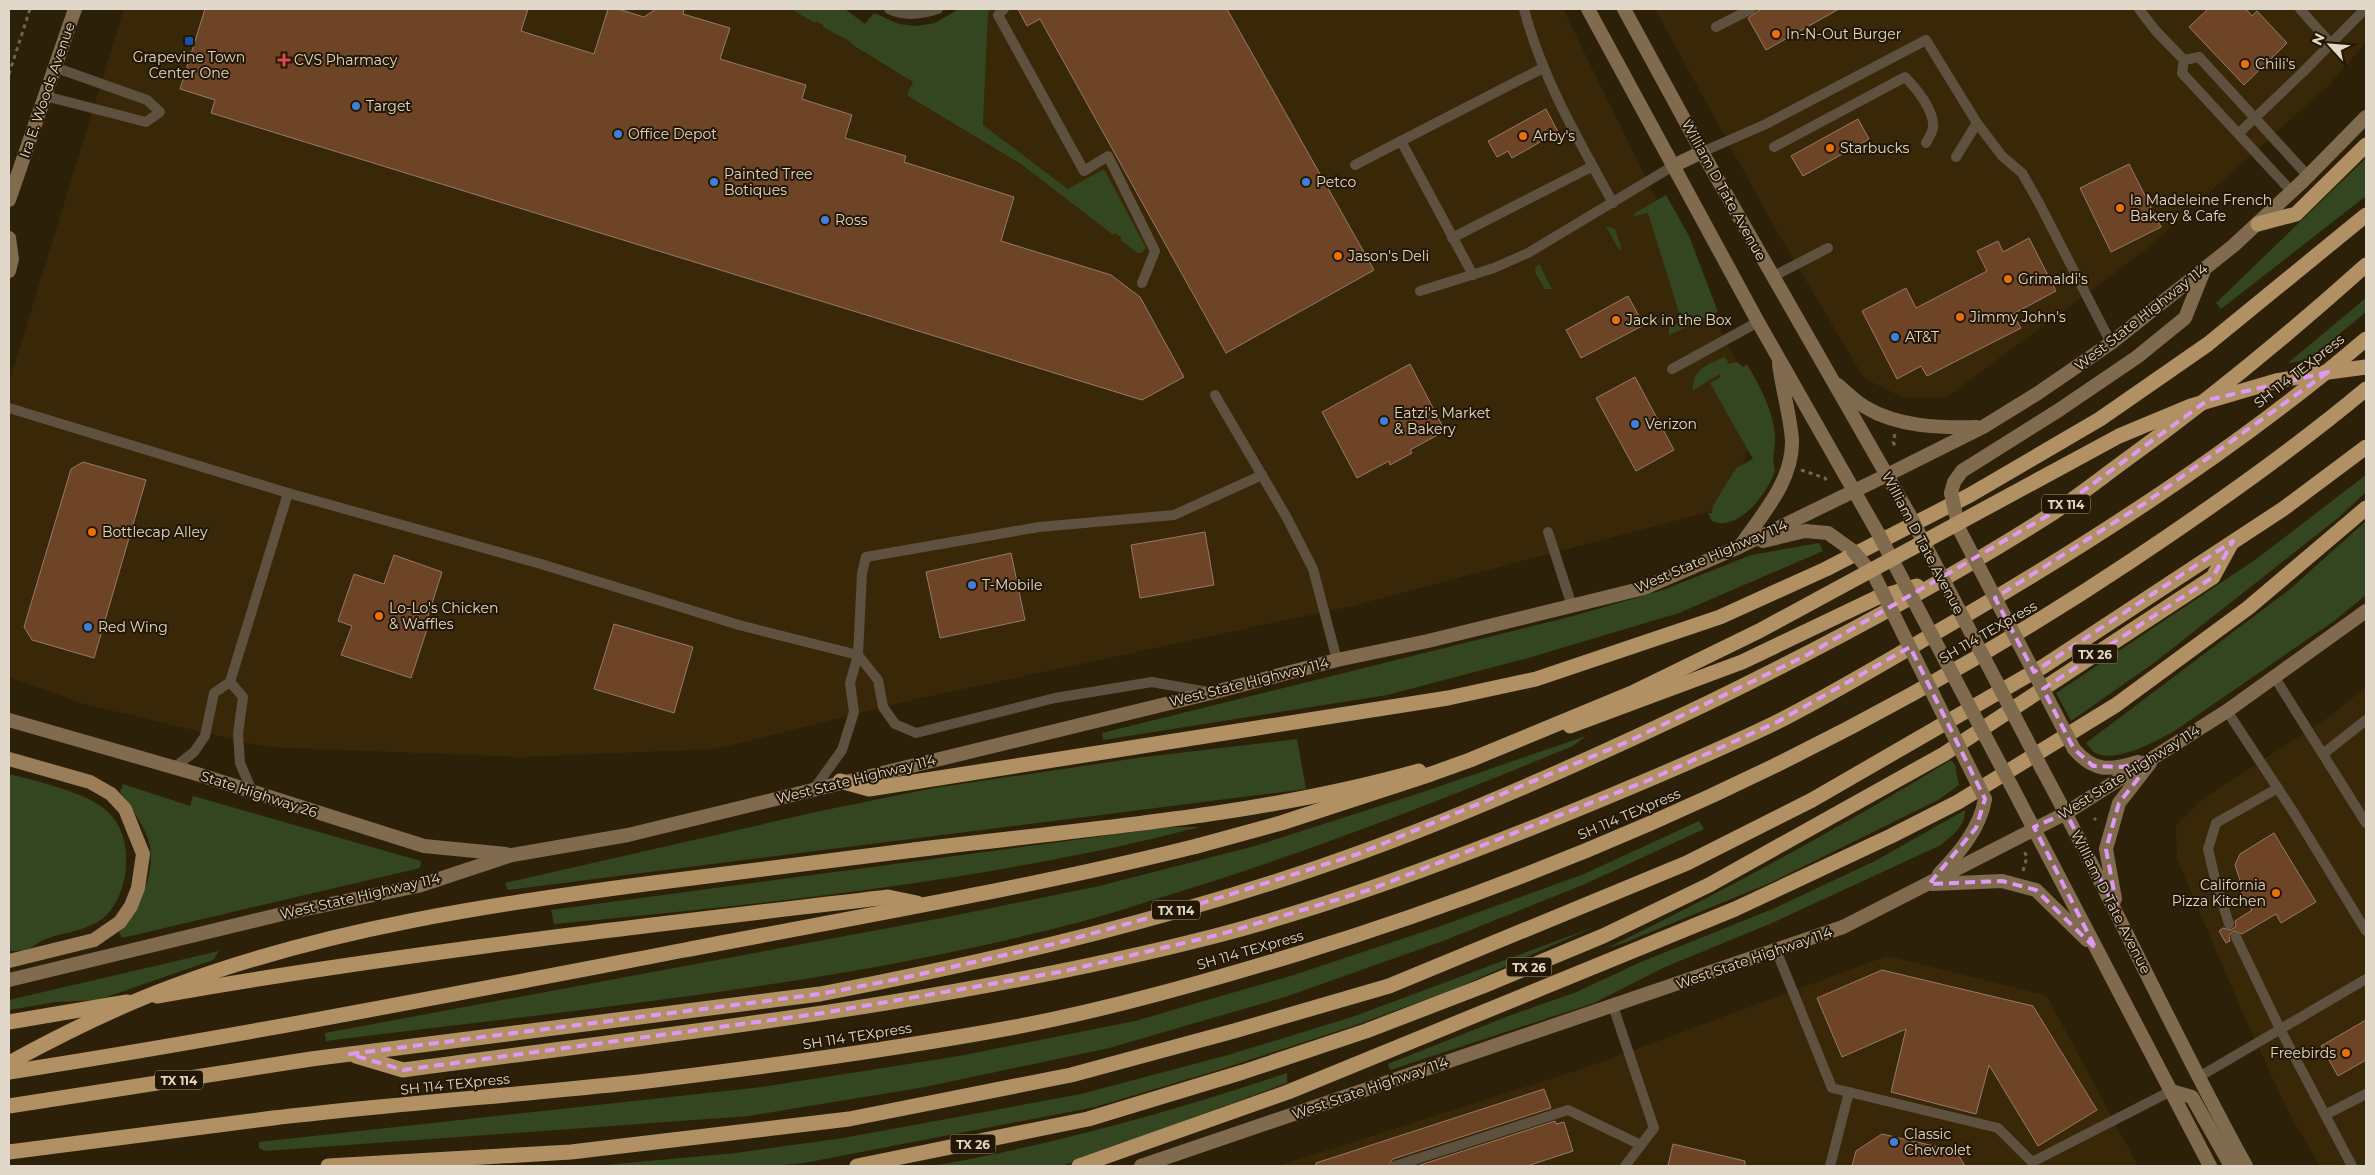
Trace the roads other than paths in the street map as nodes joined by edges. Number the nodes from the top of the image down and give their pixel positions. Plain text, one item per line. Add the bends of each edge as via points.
1 (75, 9) edge
2 (889, 9) edge
3 (938, 9) edge
4 (1004, 9) edge
5 (1524, 9) edge
6 (1588, 9) edge
7 (1624, 9) edge
8 (1751, 9) edge
9 (2139, 9) edge
10 (2300, 9) edge
11 (2365, 9) edge
12 (1716, 27) dead end
13 (2331, 44) junction
14 (2184, 60) junction
15 (54, 67) junction
16 (1543, 68) junction
17 (45, 96) junction
18 (2366, 117) edge
19 (2255, 119) junction
20 (1977, 123) junction
21 (2239, 133) junction
22 (1401, 141) junction
23 (1926, 143) dead end
24 (2366, 145) edge
25 (1774, 147) dead end
26 (1702, 152) junction
27 (1956, 157) dead end
28 (1355, 165) dead end
29 (1593, 166) junction
30 (1673, 166) junction
31 (2308, 176) junction
32 (2292, 192) junction
33 (9, 200) edge
34 (1613, 203) junction
35 (2366, 215) edge
36 (2258, 224) junction
37 (9, 238) edge
38 (1452, 238) junction
39 (1828, 248) dead end
40 (2366, 265) edge
41 (2205, 268) junction
42 (9, 271) edge
43 (1473, 275) junction
44 (1772, 277) junction
45 (1142, 283) dead end
46 (1420, 291) dead end
47 (1758, 322) junction
48 (2366, 339) edge
49 (2111, 344) junction
50 (1778, 358) junction
51 (2366, 368) edge
52 (1672, 369) dead end
53 (1831, 379) junction
54 (2366, 389) edge
55 (1215, 395) dead end
56 (9, 408) edge
57 (1983, 426) junction
58 (2366, 447) edge
59 (1262, 475) junction
60 (1888, 475) junction
61 (1854, 491) junction
62 (288, 493) junction
63 (2366, 508) edge
64 (1548, 532) dead end
65 (2233, 541) junction
66 (1739, 547) junction
67 (1944, 577) junction
68 (1572, 606) junction
69 (2366, 611) edge
70 (858, 655) junction
71 (1336, 660) junction
72 (2275, 678) junction
73 (230, 682) junction
74 (1211, 693) junction
75 (2227, 710) junction
76 (9, 720) edge
77 (2366, 720) edge
78 (2323, 754) junction
79 (2155, 757) junction
80 (9, 759) edge
81 (175, 768) junction
82 (840, 781) junction
83 (2278, 788) junction
84 (814, 789) junction
85 (252, 792) junction
86 (2066, 813) junction
87 (2366, 823) edge
88 (2034, 827) junction
89 (512, 855) junction
90 (1930, 884) junction
91 (923, 904) junction
92 (2118, 913) junction
93 (2229, 924) dead end
94 (2366, 931) edge
95 (2236, 937) dead end
96 (2096, 949) junction
97 (1776, 950) junction
98 (9, 961) edge
99 (2366, 979) edge
100 (9, 980) edge
101 (1614, 1006) junction
102 (9, 1022) edge
103 (2280, 1029) junction
104 (350, 1054) junction
105 (9, 1063) edge
106 (9, 1072) edge
107 (2197, 1078) junction
108 (2171, 1091) junction
109 (1849, 1092) junction
110 (2366, 1094) edge
111 (9, 1106) edge
112 (2325, 1115) junction
113 (1641, 1145) junction
114 (9, 1152) edge
115 (2033, 1164) edge
116 (328, 1166) edge
117 (857, 1166) edge
118 (1079, 1166) edge
119 (1141, 1166) edge
120 (1396, 1166) edge
121 (1625, 1166) edge
122 (1830, 1166) edge
123 (2210, 1166) edge
124 (2231, 1166) edge
125 (2246, 1166) edge
126 (2352, 1166) edge

1 - 15 main road, Ira E. Woods Avenue
2 - 3 lane via 908,14
4 - 45 lane via 998,15 1084,171 1108,156 1155,251
5 - 16 lane
6 - 30 main road
7 - 26 main road, William D Tate Avenue
8 - 12 lane
9 - 14 lane
10 - 13 lane
11 - 13 lane
13 - 19 lane
14 - 19 lane via 2199,57
14 - 21 lane via 2182,73
15 - 17 main road, Ira E. Woods Avenue
15 - 17 lane via 147,100 160,112 146,122
16 - 22 lane
16 - 29 lane
17 - 33 main road, Ira E. Woods Avenue
18 - 31 main road, West State Highway 114
19 - 21 lane
19 - 31 lane
20 - 26 lane via 1926,40 1764,125
20 - 27 lane
20 - 49 lane via 2002,156 2022,173
21 - 32 lane
22 - 28 lane
22 - 38 lane
23 - 25 lane via 1933,129 1932,117 1905,77
24 - 36 highway via 2296,214
26 - 30 main road
26 - 44 main road, William D Tate Avenue
29 - 34 lane
29 - 38 lane
30 - 34 lane
30 - 47 main road
31 - 32 main road, West State Highway 114
32 - 36 main road, West State Highway 114
34 - 43 lane via 1528,253
35 - 82 highway via 2208,344 2100,419 1970,495 1826,569 1720,617 1536,679 1448,698 869,789
36 - 41 main road, West State Highway 114
37 - 42 main road via 12,259
38 - 43 lane
39 - 44 lane
40 - 67 highway, TX 114 via 2310,316 2181,421 2054,512
41 - 49 main road, West State Highway 114
41 - 79 main road, bridge via 2186,318 2130,362 1962,472 1951,493 1959,529 2074,748 2094,766 2105,769
43 - 46 lane
44 - 53 main road, William D Tate Avenue
47 - 50 main road
47 - 52 lane
48 - 104 highway, SH 114 TEXpress via 2326,374 2146,503 2044,570 1866,673 1777,722 1649,780 1369,890 1209,937 1060,972 907,1000 403,1070
49 - 57 main road, West State Highway 114
50 - 61 main road
50 - 66 main road via 1792,441 1790,464 1781,486
51 - 91 highway, bridge via 2276,381 2191,406 2119,436 1759,631 1632,693 1470,760 1281,823 1197,846
53 - 57 main road via 1864,406 1888,418 1943,428
53 - 60 main road, William D Tate Avenue
54 - 114 highway, SH 114 TEXpress via 2257,474 2060,609 1880,714 1668,817 1494,887 1377,929 1225,976 1068,1016 827,1058 639,1082 273,1118
55 - 59 lane
56 - 62 lane
57 - 60 main road, West State Highway 114
58 - 65 highway
59 - 70 lane via 1174,515 1039,527 866,557 862,573
59 - 71 lane via 1313,569
60 - 61 main road, West State Highway 114
60 - 86 main road, William D Tate Avenue, bridge
61 - 66 main road, West State Highway 114
61 - 88 main road, bridge
62 - 70 lane via 542,564 739,625
62 - 73 lane
63 - 118 highway via 2248,608 2116,704 1958,802 1735,909 1288,1092
64 - 68 lane
65 - 116 highway via 2044,666 1812,800 1687,863 1389,986 1071,1075 849,1119 571,1152
65 - 117 highway, TX 26 via 2213,577 1944,754 1709,885 1603,936 1366,1032 1088,1119
66 - 68 main road, West State Highway 114 via 1644,588
66 - 90 main road, bridge via 1806,531 1828,533 1853,551 1876,577 1986,799 1976,828
67 - 104 highway, TX 114 via 1807,655 1627,742 1358,854 1209,901 1058,943 820,994
67 - 105 highway, bridge via 1876,598 1742,662 1551,733 1384,781 1211,814 564,895 345,934 180,984 100,1016
68 - 71 main road, West State Highway 114
69 - 72 main road, West State Highway 114
70 - 74 lane via 878,680 883,707 895,724 916,733 1056,698 1152,682
70 - 84 lane via 850,683 854,712 842,750
71 - 74 main road, West State Highway 114
72 - 75 main road, West State Highway 114
72 - 78 lane
73 - 81 lane via 214,693 205,736 194,752
73 - 85 lane via 243,698 238,734 240,763
74 - 82 main road, West State Highway 114
75 - 79 main road, West State Highway 114
75 - 83 lane
76 - 81 main road, State Highway 26
77 - 78 lane
78 - 87 lane
79 - 86 main road, West State Highway 114
79 - 92 main road via 2120,803 2106,849
80 - 98 main road via 90,782 111,794 126,809 143,854 138,888 120,922 94,940
81 - 85 main road, State Highway 26
82 - 84 main road, West State Highway 114
83 - 93 lane via 2216,823 2208,849
83 - 94 lane
84 - 89 main road, West State Highway 114 via 628,835
85 - 89 main road, State Highway 26 via 424,846
86 - 88 main road, West State Highway 114
86 - 92 main road, William D Tate Avenue
88 - 90 main road, West State Highway 114
88 - 96 main road
89 - 100 main road, West State Highway 114 via 418,886 282,914
90 - 96 main road via 2002,881 2036,890
90 - 97 main road, West State Highway 114 via 1843,927
91 - 102 highway via 888,897 597,932 399,958
91 - 106 highway via 207,1041
92 - 107 main road, William D Tate Avenue
95 - 103 lane
96 - 108 main road
97 - 101 main road, West State Highway 114
97 - 109 lane via 1832,1088
99 - 103 lane
101 - 113 lane via 1654,1128
101 - 119 main road, West State Highway 114
103 - 107 lane
103 - 112 lane
104 - 111 highway, TX 114
107 - 125 main road, William D Tate Avenue
108 - 115 lane
108 - 123 main road
108 - 124 main road via 2192,1097
109 - 115 lane via 1998,1128
109 - 122 lane
110 - 112 lane
112 - 126 lane
113 - 120 lane via 1568,1110
113 - 121 lane

